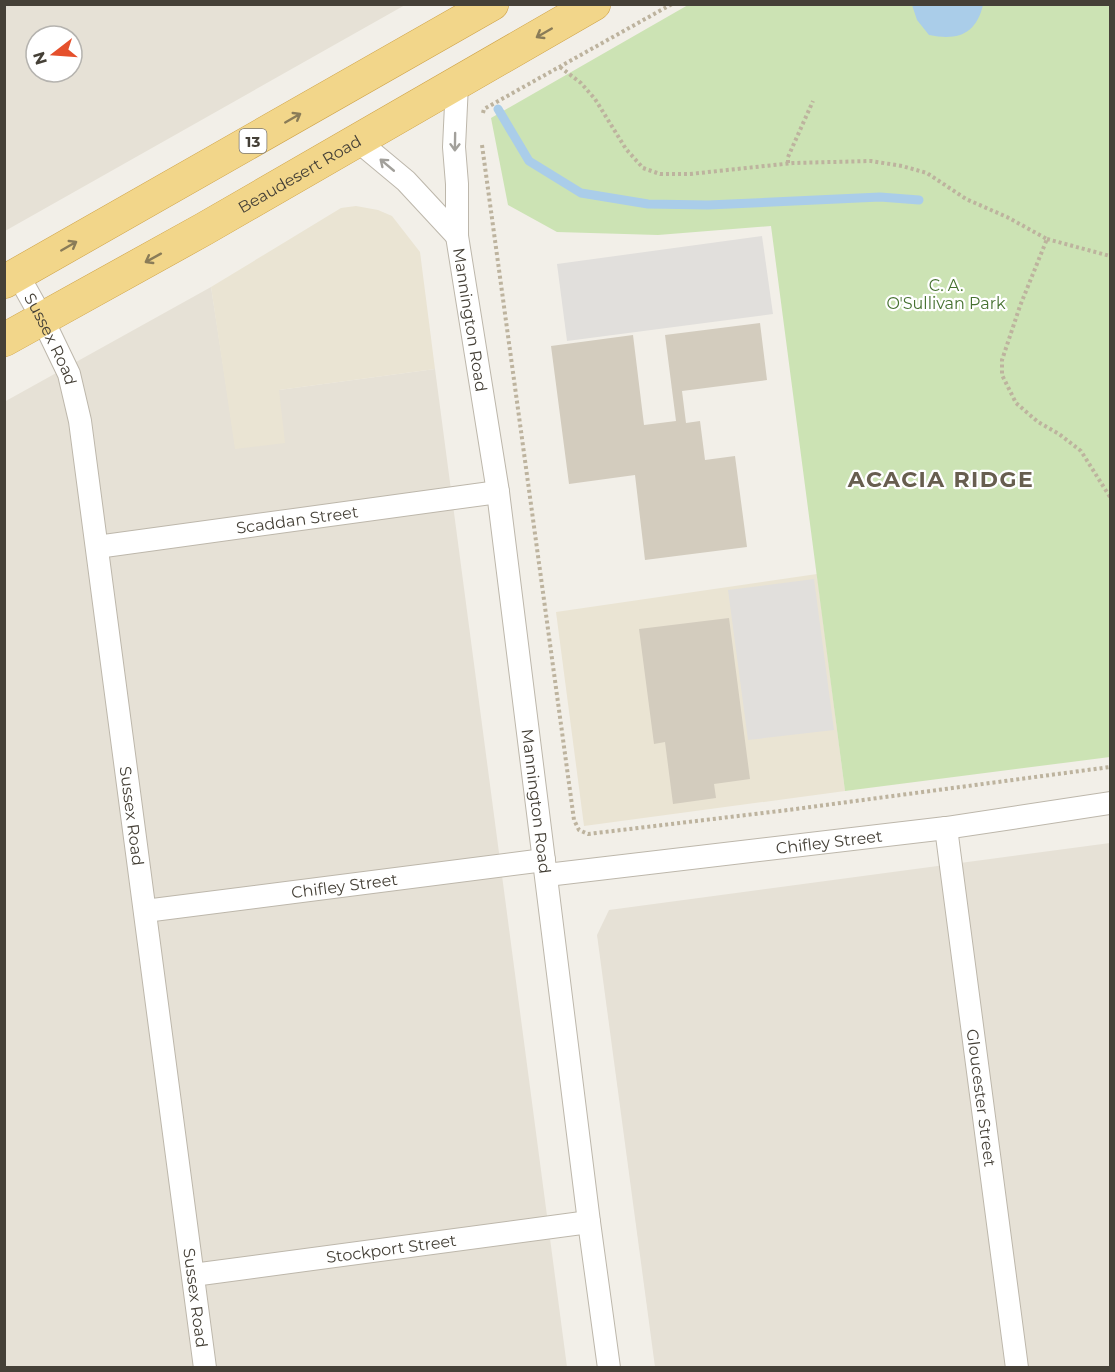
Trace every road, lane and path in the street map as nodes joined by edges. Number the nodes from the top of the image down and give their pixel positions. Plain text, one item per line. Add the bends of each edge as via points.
1 (492, 4) edge
2 (594, 4) edge
3 (672, 4) edge
4 (560, 68) junction
5 (457, 84) junction
6 (813, 100) dead end
7 (481, 118) dead end
8 (482, 140) dead end
9 (358, 141) junction
10 (788, 163) junction
11 (457, 236) junction
12 (1047, 239) junction
13 (1110, 256) edge
14 (11, 279) edge
15 (43, 320) junction
16 (4, 340) edge
17 (498, 492) junction
18 (1110, 497) edge
19 (97, 547) junction
20 (1110, 767) edge
21 (1110, 803) edge
22 (946, 828) junction
23 (545, 867) junction
24 (145, 911) junction
25 (589, 1222) junction
26 (193, 1275) junction
27 (205, 1368) edge
28 (609, 1368) edge
29 (1017, 1368) edge

14 -> 1 highway, 13
2 -> 5 highway, Beaudesert Road
3 - 4 path
4 - 7 path via 484,110
4 - 10 path via 581,82 596,99 626,149 643,168 660,174 690,174
5 - 9 highway, Beaudesert Road
5 -> 11 street, Mannington Road
6 - 10 path
8 - 20 path via 574,820 579,830 588,834 776,812
11 -> 9 street, Mannington Road via 405,181
9 -> 15 highway, Beaudesert Road
10 - 12 path via 871,161 927,173 966,199
11 - 17 street, Mannington Road
12 - 13 path
12 - 18 path via 1002,360 1002,375 1016,403 1081,451
14 - 15 street, Sussex Road
15 - 16 highway, Beaudesert Road
15 - 19 street, Sussex Road via 75,393
17 - 19 street, Scaddan Street
17 - 23 street, Mannington Road
19 - 24 street, Sussex Road
21 - 22 street, Chifley Street
22 - 23 street, Chifley Street
22 - 29 street, Gloucester Street
23 - 24 street, Chifley Street
23 - 25 street, Mannington Road
24 - 26 street, Sussex Road
25 - 26 street, Stockport Street
25 - 28 street, Mannington Road
26 - 27 street, Sussex Road

